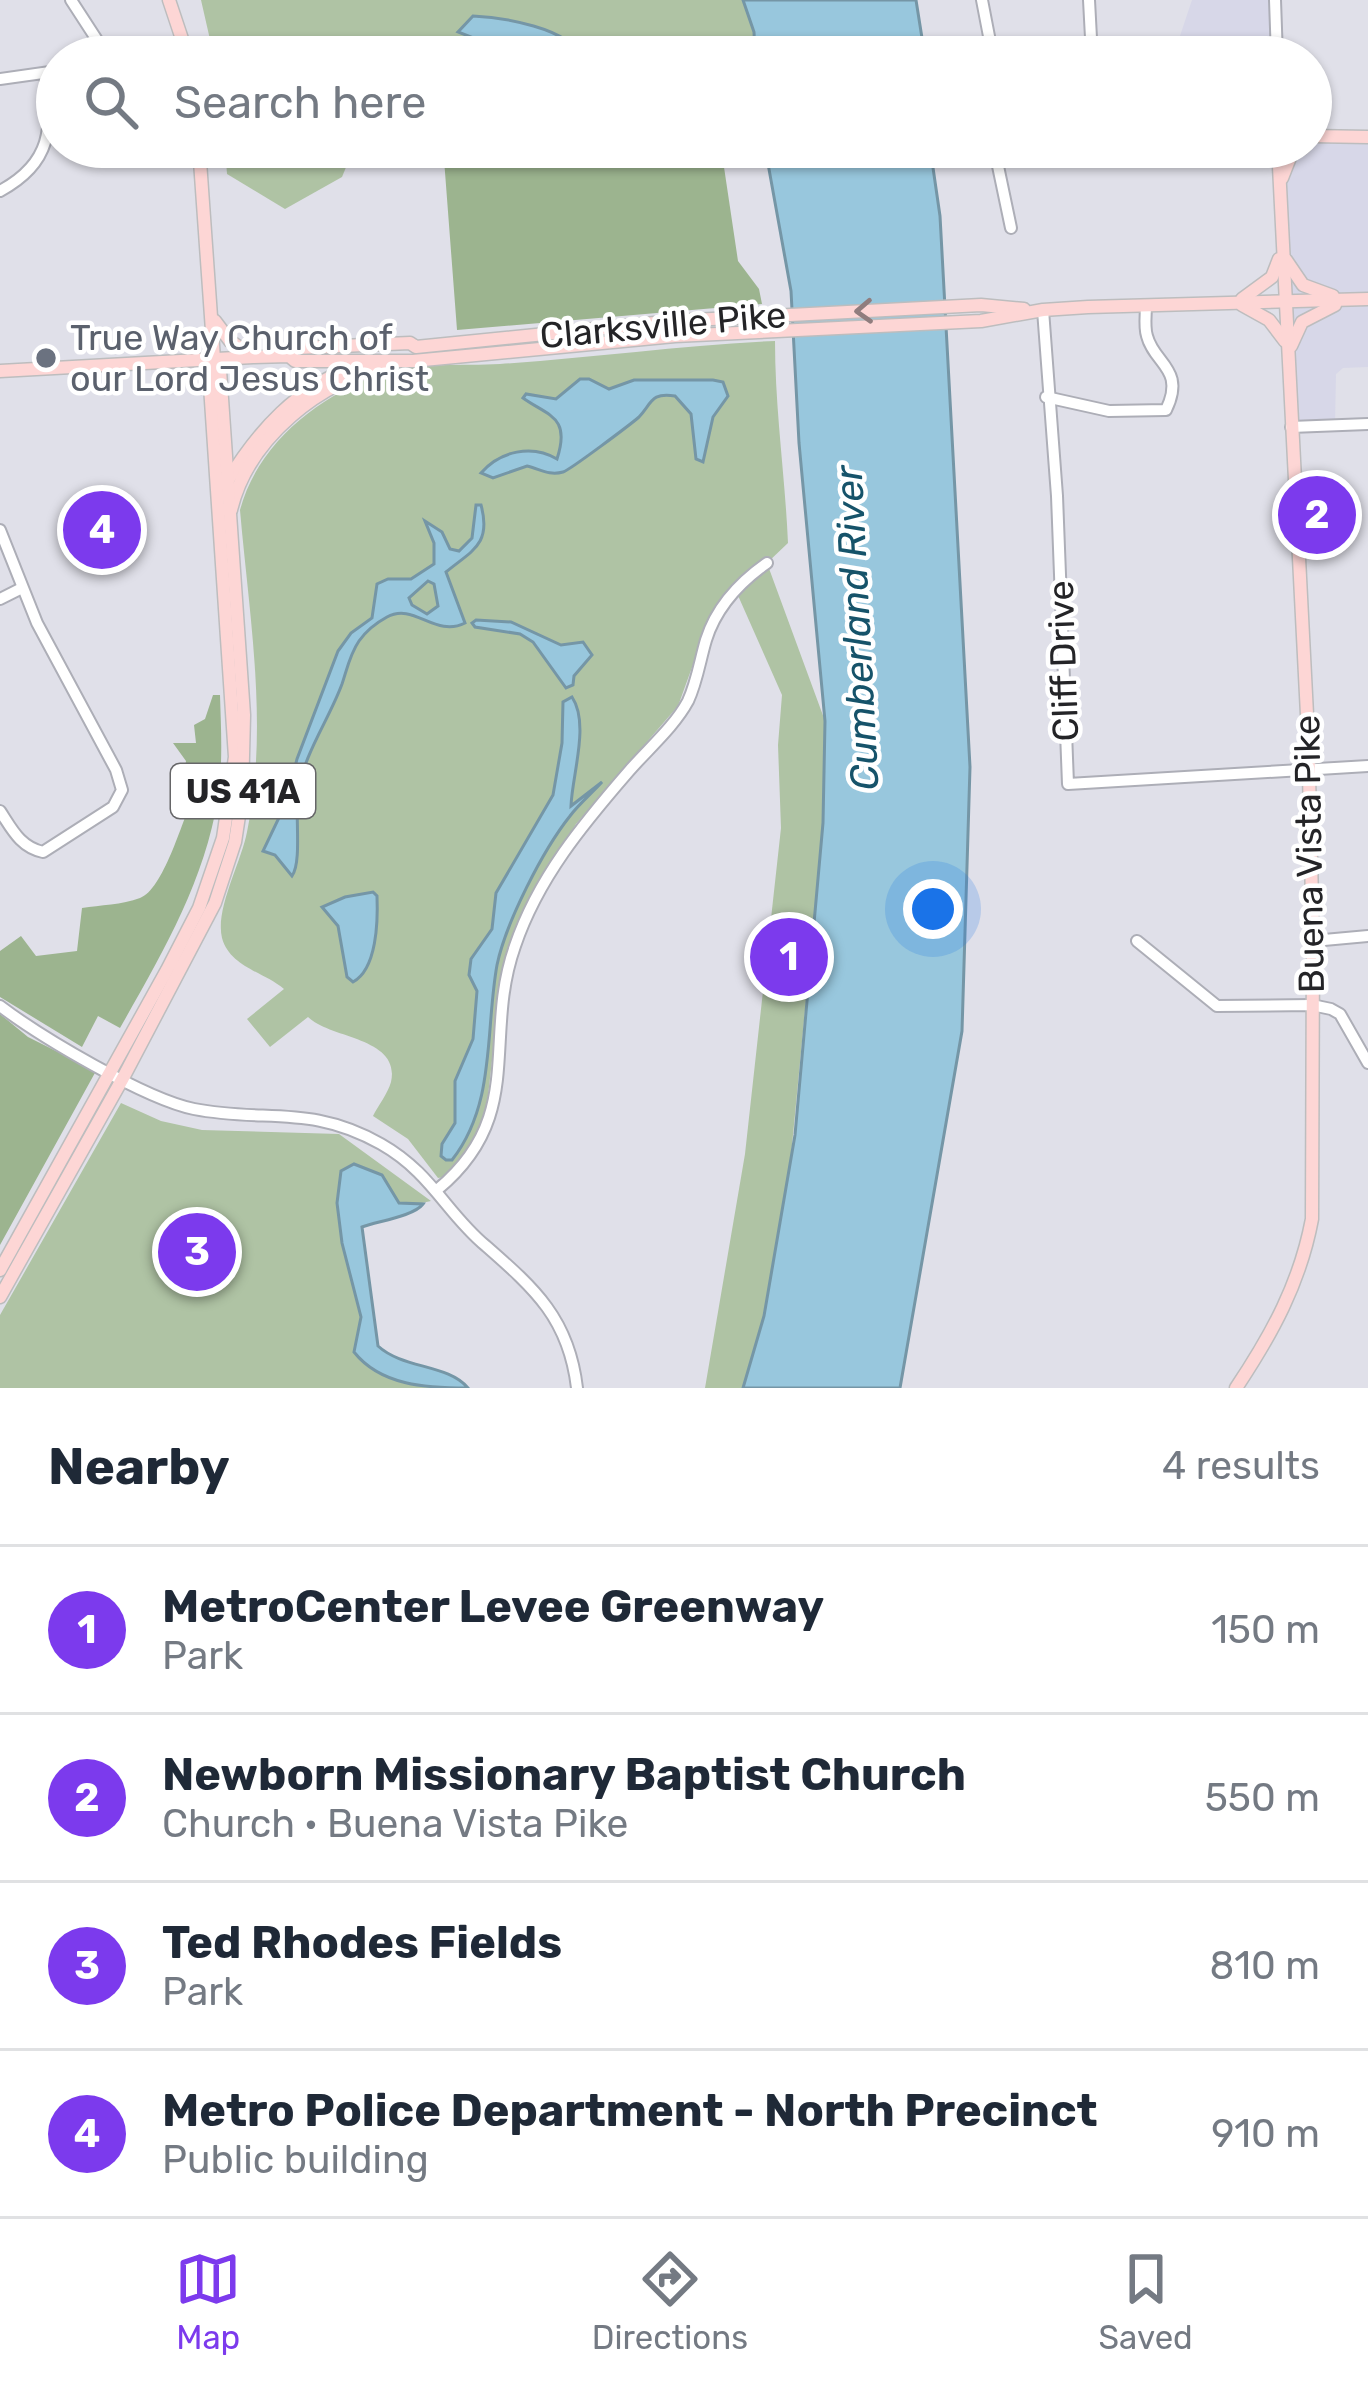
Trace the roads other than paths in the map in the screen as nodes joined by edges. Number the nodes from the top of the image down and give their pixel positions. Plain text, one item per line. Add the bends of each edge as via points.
1 (71, 0) edge
2 (169, 0) edge
3 (982, 0) edge
4 (1089, 0) edge
5 (1275, 0) edge
6 (94, 36) edge
7 (181, 36) edge
8 (989, 36) edge
9 (1091, 36) edge
10 (1276, 36) edge
11 (36, 75) edge
12 (0, 79) edge
13 (1332, 137) edge
14 (1368, 137) edge
15 (1343, 138) junction
16 (1332, 141) edge
17 (36, 161) edge
18 (201, 168) edge
19 (998, 168) edge
20 (1278, 168) edge
21 (1287, 168) edge
22 (1279, 190) junction
23 (0, 191) edge
24 (1011, 228) dead end
25 (1281, 241) junction
26 (1360, 299) edge
27 (1284, 302) junction
28 (1235, 303) junction
29 (1146, 305) junction
30 (1043, 310) junction
31 (212, 316) junction
32 (1288, 351) junction
33 (414, 354) junction
34 (253, 357) junction
35 (214, 359) junction
36 (292, 359) junction
37 (366, 360) junction
38 (181, 361) junction
39 (0, 370) edge
40 (210, 386) junction
41 (1046, 397) junction
42 (1368, 424) edge
43 (1292, 428) junction
44 (226, 483) junction
45 (217, 506) junction
46 (230, 517) junction
47 (0, 530) edge
48 (767, 563) dead end
49 (22, 588) junction
50 (0, 599) edge
51 (1368, 766) edge
52 (1308, 769) junction
53 (0, 811) edge
54 (1368, 936) edge
55 (1137, 941) dead end
56 (1313, 941) junction
57 (1312, 1005) junction
58 (0, 1006) edge
59 (1368, 1064) edge
60 (117, 1075) junction
61 (438, 1189) junction
62 (0, 1270) edge
63 (0, 1297) edge
64 (578, 1388) edge
65 (1236, 1388) edge

1 - 6 street
2 - 7 main road
3 - 8 street
4 - 9 street
5 - 10 street
11 - 12 street
13 - 15 main road
14 - 15 main road
15 - 16 main road
17 - 23 street
18 - 31 main road
19 - 24 street
20 - 22 main road, Buena Vista Pike
21 - 22 main road
22 - 25 main road, Buena Vista Pike
25 - 26 main road via 1303,285
25 - 27 main road, Buena Vista Pike
25 - 28 main road via 1272,277
26 - 27 main road, Clarksville Pike / US 41A
26 - 32 main road via 1306,319
27 - 28 main road, Clarksville Pike / US 41A
27 - 32 main road, Buena Vista Pike
28 - 29 main road, Clarksville Pike / US 41A
28 - 32 main road via 1269,320
29 - 30 main road, Clarksville Pike / US 41A
29 - 41 street via 1147,337 1170,373 1166,410 1109,411
30 - 33 main road, Clarksville Pike / US 41A via 981,321
30 -> 33 main road, Clarksville Pike / US 41A via 981,305 745,316
30 - 41 street, Cliff Drive
31 - 34 main road
31 - 35 main road
32 - 43 main road, Buena Vista Pike
33 - 36 main road, Clarksville Pike via 410,343 347,345 296,348
33 - 37 main road, Clarksville Pike
33 - 46 main road, US 41A via 298,409 258,457
34 - 35 main road, Clarksville Pike
34 - 36 main road, Clarksville Pike
35 - 38 main road, Clarksville Pike
35 - 40 main road
35 - 44 main road
36 - 37 main road, Clarksville Pike
37 - 44 main road, US 41A via 292,401
38 - 39 main road, Clarksville Pike
38 - 40 main road
40 - 45 main road
41 - 52 street, Cliff Drive via 1068,784
42 - 43 street
43 - 52 main road, Buena Vista Pike
44 - 45 main road, US 41A
44 - 46 main road
45 - 60 main road, US 41A via 235,757 224,838 199,908
46 - 60 main road, US 41A via 246,758 235,842 215,903
47 - 49 street
48 - 61 street via 713,622 682,710 572,837 530,913 507,976 487,1128
49 - 50 street
49 - 53 street via 122,790 43,852 20,841
51 - 52 street, Cliff Drive
52 - 56 main road, Buena Vista Pike
54 - 56 street
55 - 57 street via 1217,1006
56 - 57 main road, Buena Vista Pike
57 - 59 street via 1340,1014
57 - 65 main road, Buena Vista Pike via 1305,1259 1271,1336
58 - 60 street
60 - 61 street via 194,1109 342,1126 403,1158
60 - 62 main road, US 41A
60 - 63 main road, US 41A
61 - 64 street via 548,1307

